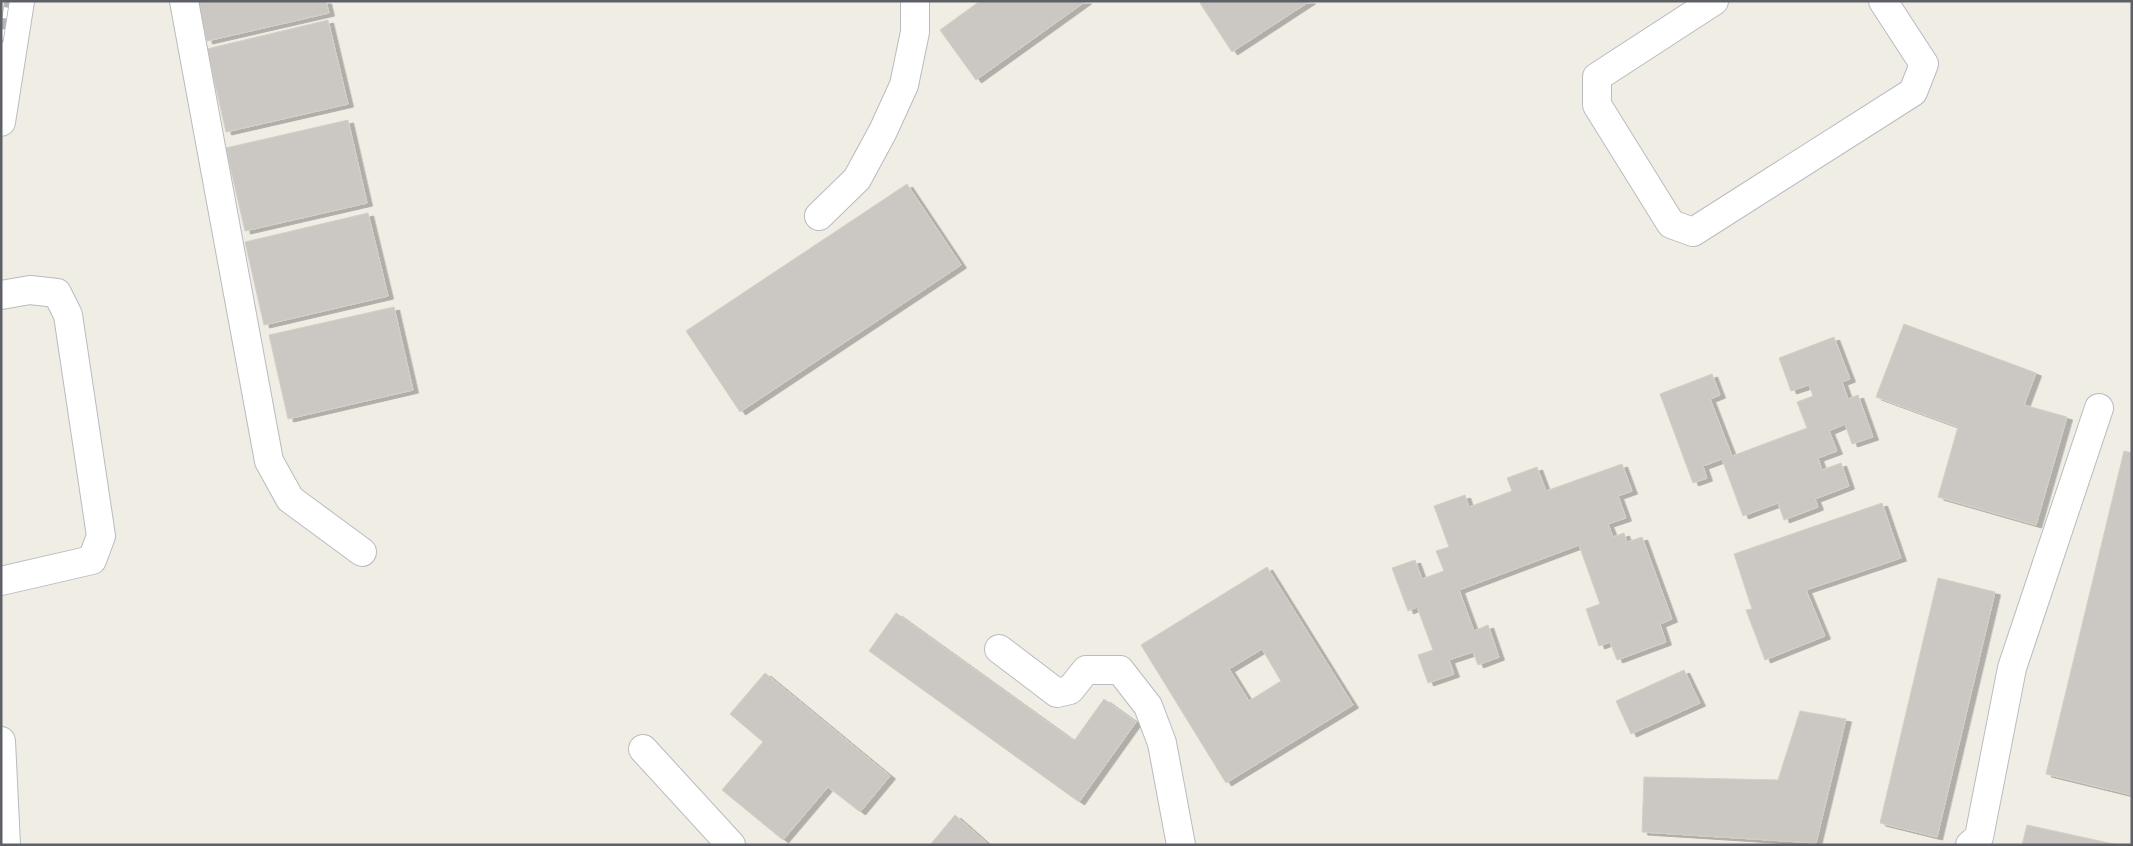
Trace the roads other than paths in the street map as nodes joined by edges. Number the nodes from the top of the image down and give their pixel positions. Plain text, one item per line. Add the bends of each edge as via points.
1 (20, 1) edge
2 (184, 1) edge
3 (915, 1) edge
4 (1714, 1) edge
5 (1883, 1) edge
6 (1, 122) edge
7 (820, 216) dead end
8 (1, 295) edge
9 (2098, 408) dead end
10 (362, 552) dead end
11 (1, 581) edge
12 (999, 649) dead end
13 (1, 741) edge
14 (643, 749) dead end
15 (6, 845) edge
16 (731, 845) edge
17 (1180, 845) edge
18 (1970, 845) edge

1 - 6 street
2 - 10 street via 269,461 290,499
3 - 7 street via 915,32 904,85 857,179
4 - 5 street via 1597,77 1597,105 1671,224 1693,232 1913,92 1924,64
8 - 11 street via 30,290 57,294 68,314 101,536 92,560
9 - 18 street via 2012,668 1980,837
12 - 17 street via 1057,693 1070,690 1086,670 1120,670 1148,706 1162,743
13 - 15 street
14 - 16 street

